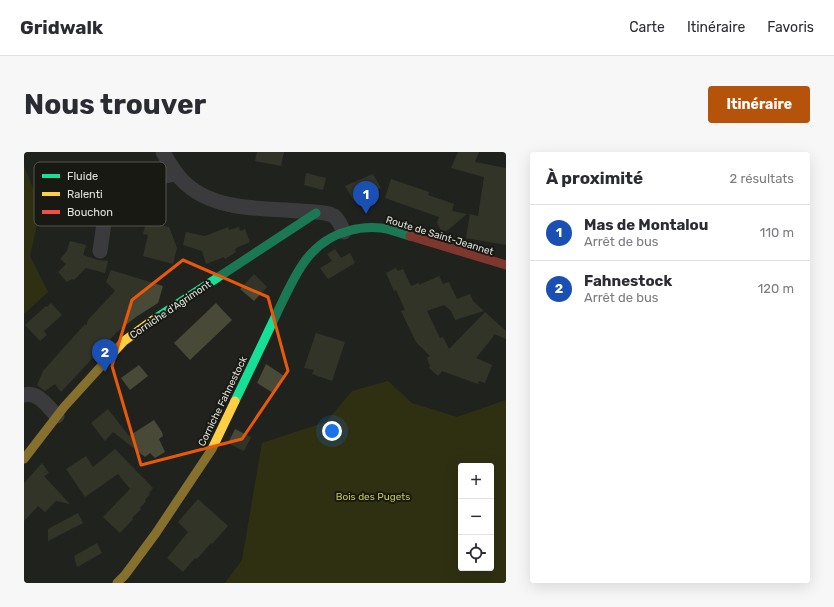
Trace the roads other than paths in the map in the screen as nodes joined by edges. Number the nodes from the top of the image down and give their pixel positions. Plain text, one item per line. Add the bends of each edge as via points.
1 (163, 152) edge
2 (176, 174) junction
3 (166, 176) edge
4 (316, 213) junction
5 (104, 226) edge
6 (344, 232) junction
7 (100, 251) dead end
8 (506, 265) edge
9 (24, 395) edge
10 (57, 416) junction
11 (24, 459) edge
12 (117, 583) edge

1 - 2 street
2 - 3 street
2 - 4 street via 194,190 224,203 257,209
4 - 6 street via 333,216
4 - 10 main road, Corniche d'Agrimont via 124,341
5 - 7 street
6 - 8 main road, Route de Saint-Jeannet via 366,227 382,228
6 - 12 main road, Corniche Fahnestock via 332,236 321,244 301,266 212,449 156,533
9 - 10 street via 36,395
10 - 11 main road, Corniche d'Agrimont

